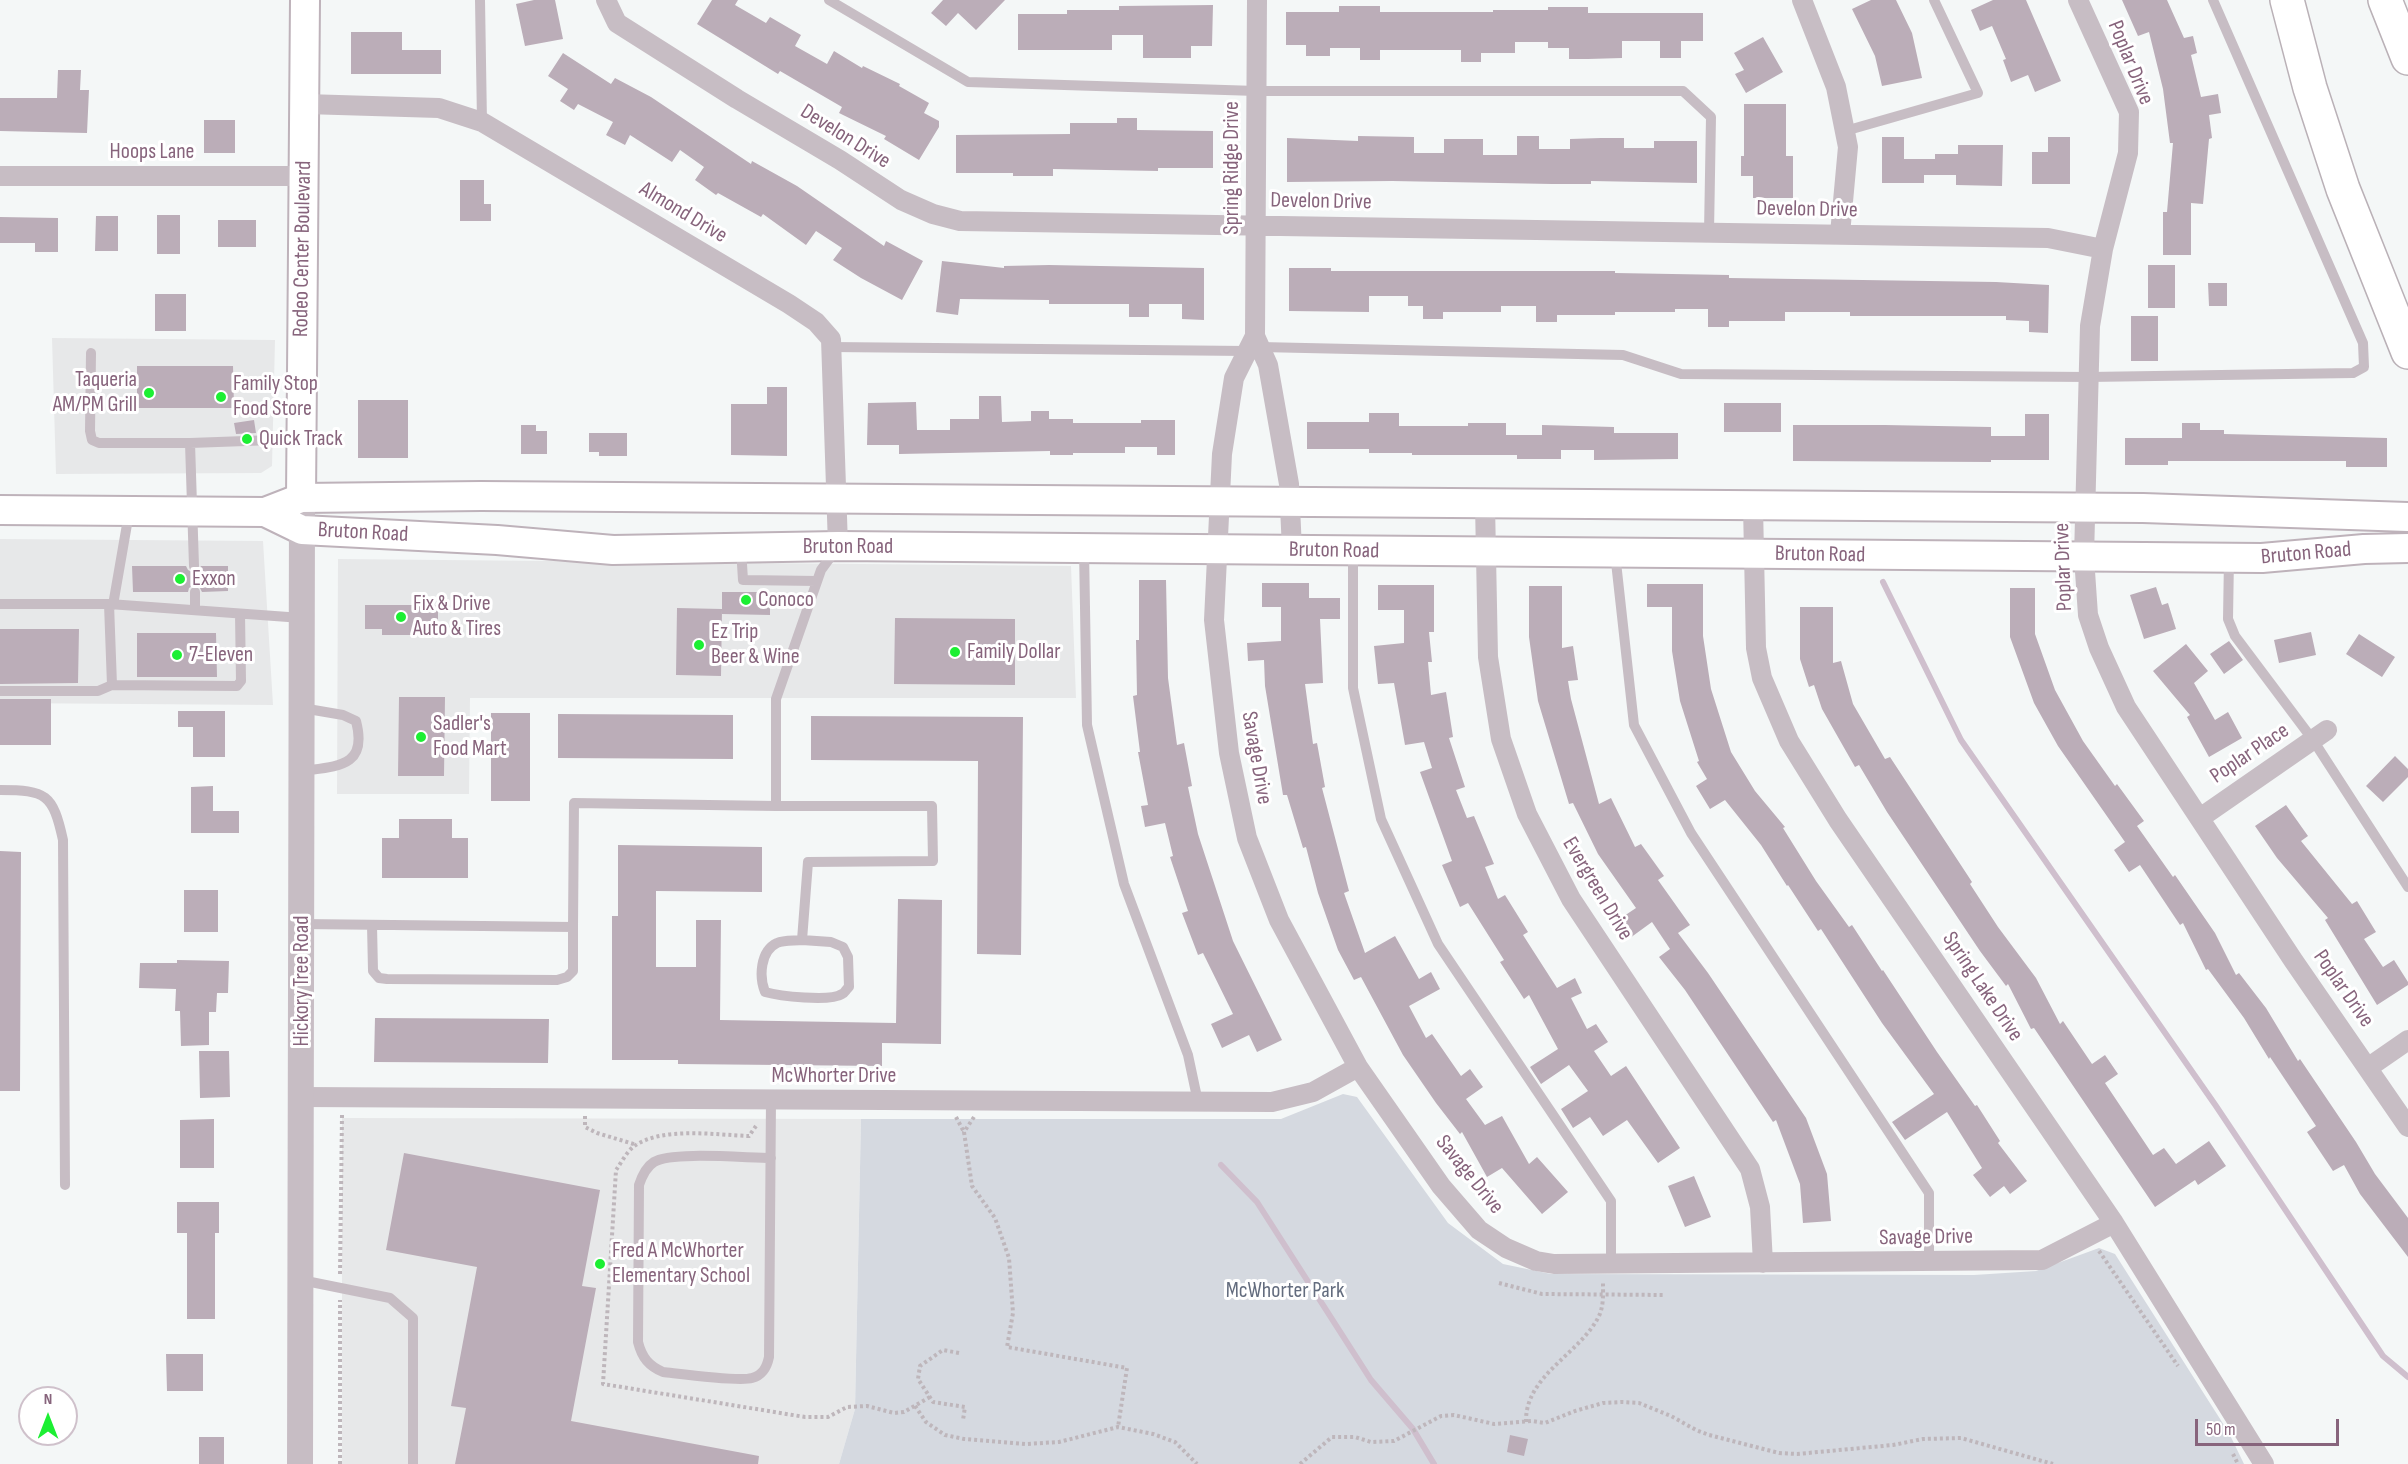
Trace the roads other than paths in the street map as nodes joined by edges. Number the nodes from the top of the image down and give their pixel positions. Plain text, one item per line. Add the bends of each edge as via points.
1 (305, 0) edge
2 (480, 0) edge
3 (606, 0) edge
4 (829, 0) edge
5 (1257, 0) edge
6 (1802, 0) edge
7 (1934, 0) edge
8 (2078, 0) edge
9 (2213, 0) edge
10 (2287, 0) edge
11 (2385, 0) edge
12 (2408, 58) edge
13 (1257, 91) junction
14 (305, 104) junction
15 (482, 122) junction
16 (1845, 131) junction
17 (0, 176) edge
18 (305, 176) junction
19 (1256, 225) junction
20 (1709, 232) junction
21 (1839, 234) junction
22 (2103, 249) junction
23 (1254, 345) junction
24 (831, 347) junction
25 (2408, 352) edge
26 (91, 353) dead end
27 (2089, 377) junction
28 (301, 439) junction
29 (190, 443) junction
30 (301, 498) junction
31 (837, 500) junction
32 (1220, 502) junction
33 (1291, 503) junction
34 (1485, 504) junction
35 (1753, 506) junction
36 (2086, 508) junction
37 (0, 510) edge
38 (191, 510) junction
39 (130, 511) junction
40 (265, 512) junction
41 (2408, 517) edge
42 (302, 530) junction
43 (838, 546) junction
44 (741, 548) junction
45 (1084, 548) junction
46 (2408, 548) edge
47 (1218, 550) junction
48 (1292, 550) junction
49 (1353, 551) junction
50 (1486, 552) junction
51 (1615, 553) junction
52 (1753, 554) junction
53 (2085, 557) junction
54 (2229, 558) junction
55 (194, 566) dead end
56 (817, 581) junction
57 (195, 592) dead end
58 (0, 604) edge
59 (111, 604) junction
60 (195, 610) junction
61 (240, 614) junction
62 (302, 618) junction
63 (112, 685) junction
64 (0, 691) edge
65 (302, 708) junction
66 (2320, 735) junction
67 (302, 771) junction
68 (0, 790) edge
69 (776, 806) junction
70 (2200, 818) junction
71 (2408, 887) edge
72 (302, 924) junction
73 (372, 925) junction
74 (573, 927) junction
75 (802, 940) junction
76 (2408, 1040) edge
77 (1358, 1067) junction
78 (2369, 1067) junction
79 (302, 1097) junction
80 (771, 1099) junction
81 (1198, 1102) junction
82 (2408, 1127) edge
83 (771, 1158) junction
84 (65, 1185) dead end
85 (2114, 1223) junction
86 (1929, 1262) junction
87 (1763, 1263) junction
88 (1607, 1264) junction
89 (301, 1280) junction
90 (300, 1464) edge
91 (413, 1464) edge
92 (2264, 1464) edge

1 - 14 main road, Rodeo Center Boulevard
2 - 15 lane
3 - 19 street, Develon Drive via 617,23 901,200 933,214 960,221
4 - 13 lane via 968,82
5 - 13 street, Spring Ridge Drive
6 - 16 street via 1836,87
7 - 16 lane via 1978,93
8 - 22 street, Poplar Drive via 2129,112 2128,153
9 - 27 lane via 2363,343 2364,367 2338,374
10 - 25 highway via 2343,189
11 - 12 highway
13 - 19 street, Spring Ridge Drive
13 - 20 lane via 1683,91 1711,117
14 - 15 street, Almond Drive via 439,108
14 - 18 main road, Rodeo Center Boulevard
15 - 24 street, Almond Drive via 789,304 816,322 831,339
16 - 21 street via 1848,147
17 - 18 street, Hoops Lane
18 - 28 main road, Rodeo Center Boulevard
19 - 20 street, Develon Drive
19 - 23 street, Spring Ridge Drive
20 - 21 street, Develon Drive
21 - 22 street, Develon Drive via 2048,238
22 - 27 street, Poplar Drive via 2090,326
23 - 24 lane
23 - 27 lane via 1623,355 1681,374
23 - 32 street, Spring Ridge Drive via 1234,378 1222,454
23 - 33 street, Spring Ridge Drive via 1268,365
24 - 31 street, Almond Drive
26 - 29 lane via 92,440
27 - 36 street, Poplar Drive
28 - 29 lane
28 - 30 main road, Rodeo Center Boulevard
29 - 38 lane
30 - 31 main road, Bruton Road
30 - 40 main road, Bruton Road
30 - 42 street, Hickory Tree Road
31 - 32 main road, Bruton Road
31 - 43 street, Almond Drive
32 - 33 main road, Bruton Road
32 - 47 street, Spring Ridge Drive
33 - 34 main road, Bruton Road
33 - 48 street, Spring Ridge Drive
34 - 35 main road, Bruton Road
34 - 50 street, Evergreen Drive
35 - 36 main road, Bruton Road
35 - 52 street, Spring Lake Drive
36 - 41 main road, Bruton Road
36 - 53 street, Poplar Drive
37 - 39 main road, Bruton Road
38 - 39 main road, Bruton Road
38 - 40 main road, Bruton Road
38 - 55 lane
39 - 59 lane
40 - 42 main road, Bruton Road
42 - 44 main road, Bruton Road via 613,550
42 - 62 street, Hickory Tree Road
43 - 44 main road, Bruton Road
43 - 45 main road, Bruton Road
43 - 56 lane via 820,570
44 - 56 lane via 743,580
45 - 47 main road, Bruton Road
45 - 81 lane via 1087,725 1124,884 1188,1055
46 - 54 main road, Bruton Road
47 - 48 main road, Bruton Road
47 - 77 street, Savage Drive via 1214,620 1221,694 1228,753 1247,838 1279,920
48 - 49 main road, Bruton Road
49 - 50 main road, Bruton Road
49 - 88 lane via 1353,688 1381,819 1438,944 1611,1201
50 - 51 main road, Bruton Road
50 - 87 street, Evergreen Drive via 1488,657 1501,739 1527,814 1570,899 1750,1169 1760,1207
51 - 52 main road, Bruton Road
51 - 86 lane via 1634,725 1691,833 1929,1193
52 - 53 main road, Bruton Road
52 - 85 street, Spring Lake Drive via 1756,648 1762,678 1789,741 1845,830
53 - 54 main road, Bruton Road
53 - 70 street, Poplar Drive via 2088,615 2099,648 2126,707
54 - 66 lane via 2230,626 2235,636
56 - 69 lane via 776,699
57 - 60 lane
58 - 59 lane
59 - 60 lane
59 - 63 lane
60 - 61 lane
61 - 62 lane
61 - 63 lane via 241,681 237,686
62 - 65 street, Hickory Tree Road
63 - 64 lane via 98,690
65 - 67 street, Hickory Tree Road
65 - 67 lane via 356,721 360,737 357,752 339,766
66 - 70 street, Poplar Place
66 - 71 lane
67 - 72 street, Hickory Tree Road
68 - 84 lane via 32,790 45,797 54,808 63,840
69 - 74 lane via 574,803
69 - 75 lane via 932,806 933,861 808,862
70 - 78 street, Poplar Drive
72 - 73 lane
72 - 79 street, Hickory Tree Road
73 - 74 lane
73 - 74 lane via 373,970 379,978 387,979 557,980 573,970
75 - 75 lane via 843,947 848,957 849,987 842,995 765,992 761,982 763,960 768,952 777,943
76 - 78 street
77 - 81 street, McWhorter Drive via 1313,1092 1272,1102
77 - 88 street, Savage Drive via 1441,1186 1479,1230 1536,1261
78 - 82 street, Poplar Drive
79 - 80 street, McWhorter Drive
79 - 89 street, Hickory Tree Road
80 - 81 street, McWhorter Drive
80 - 83 lane
83 - 83 lane via 663,1158 642,1176 638,1342 646,1362 654,1368 746,1379 764,1370 769,1357
85 - 86 street, Savage Drive via 2042,1260
85 - 92 street, Spring Lake Drive
86 - 87 street, Savage Drive
87 - 88 street, Savage Drive
89 - 90 street, Hickory Tree Road
89 - 91 lane via 390,1298 413,1318

